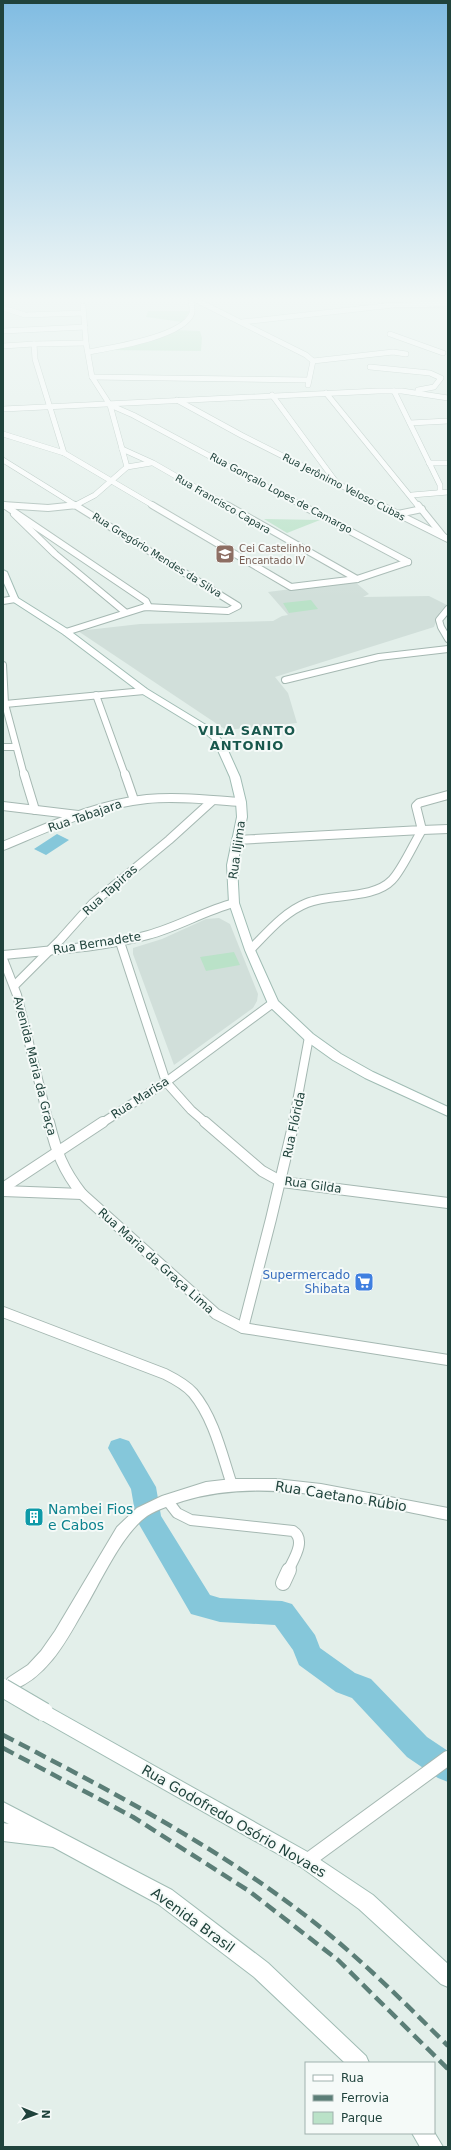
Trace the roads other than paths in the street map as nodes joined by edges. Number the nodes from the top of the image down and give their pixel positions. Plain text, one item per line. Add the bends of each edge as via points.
1 (47, 397) edge
2 (105, 397) edge
3 (240, 397) edge
4 (273, 397) edge
5 (330, 397) edge
6 (397, 397) edge
7 (177, 400) junction
8 (110, 404) junction
9 (50, 406) junction
10 (3, 409) edge
11 (133, 415) junction
12 (113, 417) junction
13 (448, 421) edge
14 (410, 423) junction
15 (3, 434) edge
16 (122, 449) junction
17 (64, 453) junction
18 (3, 460) edge
19 (153, 463) junction
20 (448, 463) edge
21 (429, 464) junction
22 (128, 466) junction
23 (111, 481) junction
24 (337, 483) junction
25 (440, 492) junction
26 (448, 492) edge
27 (412, 495) junction
28 (3, 505) edge
29 (76, 505) junction
30 (422, 509) junction
31 (11, 510) junction
32 (398, 514) junction
33 (446, 538) edge
34 (4, 575) edge
35 (357, 579) junction
36 (15, 599) junction
37 (3, 601) edge
38 (145, 607) junction
39 (448, 609) edge
40 (125, 612) junction
41 (66, 632) junction
42 (448, 639) edge
43 (448, 649) edge
44 (3, 665) edge
45 (285, 680) dead end
46 (144, 690) junction
47 (96, 695) junction
48 (5, 704) junction
49 (3, 747) edge
50 (15, 747) junction
51 (448, 795) edge
52 (134, 800) junction
53 (212, 801) junction
54 (241, 802) junction
55 (3, 806) edge
56 (35, 810) junction
57 (79, 816) junction
58 (448, 829) edge
59 (422, 830) junction
60 (236, 840) junction
61 (3, 846) edge
62 (234, 904) junction
63 (120, 942) junction
64 (51, 950) junction
65 (250, 950) junction
66 (3, 955) edge
67 (3, 959) edge
68 (14, 985) junction
69 (273, 1003) junction
70 (309, 1037) junction
71 (166, 1082) junction
72 (448, 1112) edge
73 (56, 1152) junction
74 (282, 1182) junction
75 (3, 1190) edge
76 (82, 1194) junction
77 (448, 1203) edge
78 (3, 1312) edge
79 (243, 1328) junction
80 (448, 1360) edge
81 (232, 1485) junction
82 (164, 1502) junction
83 (448, 1514) edge
84 (283, 1583) dead end
85 (8, 1686) edge
86 (448, 1758) edge
87 (3, 1811) edge
88 (3, 1832) edge
89 (63, 1841) junction
90 (307, 1861) junction
91 (448, 1977) edge
92 (358, 2062) edge
93 (423, 2134) edge
94 (433, 2147) edge

1 - 9 street
2 - 8 street
3 - 7 street
4 - 24 street
5 - 27 street
6 - 14 street
7 - 8 street
7 - 24 street, Rua Jerônimo Veloso Cubas
8 - 9 street
8 - 11 street, Rua Gonçalo Lopes de Camargo
8 - 12 street
9 - 10 street
9 - 17 street
11 - 12 street
11 - 35 street, Rua Gonçalo Lopes de Camargo via 408,562
12 - 16 street
13 - 14 street
14 - 21 street
15 - 17 street
16 - 19 street, Rua Francisco Capara
16 - 22 street
17 - 23 street
18 - 29 street, Rua Gregório Mendes da Silva
19 - 22 street
19 - 35 street, Rua Francisco Capara
20 - 21 street
21 - 25 street via 441,488
22 - 23 street
23 - 29 street via 91,498
23 - 35 street via 291,587
24 - 32 street, Rua Jerônimo Veloso Cubas
25 - 26 street
25 - 27 street
27 - 30 street
28 - 29 street
28 - 31 street
29 - 38 street, Rua Gregório Mendes da Silva via 238,606 228,611
30 - 32 street
30 - 33 street
31 - 38 street via 146,601 148,605
31 - 40 street via 18,520 55,554
32 - 33 street, Rua Jerônimo Veloso Cubas
34 - 36 main road
36 - 37 street
36 - 41 main road, Rua Iljima
38 - 40 street
39 - 42 street via 440,615 439,627
40 - 41 street
41 - 46 main road, Rua Iljima
43 - 45 street via 379,658
44 - 48 street
46 - 47 street
46 - 54 main road, Rua Iljima via 215,737 235,777
47 - 48 street
47 - 52 street
48 - 50 street
49 - 50 street
50 - 56 street
51 - 59 street via 416,806
52 - 53 street, Rua Tabajara
52 - 57 street, Rua Tabajara
53 - 54 street, Rua Tabajara
53 - 64 street, Rua Tapiras via 93,903
54 - 60 main road, Rua Iljima via 242,817
55 - 56 street
56 - 57 street
57 - 61 street, Rua Tabajara
58 - 59 street
59 - 60 street
59 - 65 street via 387,885 304,904 289,914
60 - 62 main road, Rua Iljima via 232,865
62 - 63 street, Rua Bernadete via 210,910 173,927
62 - 65 main road, Rua Iljima
63 - 64 street, Rua Bernadete
63 - 71 street
64 - 66 street, Rua Bernadete
64 - 68 street, Rua Tapiras
65 - 69 main road, Rua Iljima
67 - 68 street, Avenida Maria da Graça
68 - 73 street, Avenida Maria da Graça
69 - 70 main road, Rua Iljima
69 - 71 street, Rua Marisa
70 - 72 main road, Rua Iljima via 369,1075
70 - 74 street, Rua Flórida via 299,1104
71 - 73 street, Rua Marisa
71 - 74 street, Rua Gilda via 192,1110 244,1156 262,1171
73 - 75 street, Rua Marisa
73 - 76 street, Rua Maria da Graça Lima via 70,1179
74 - 77 street, Rua Gilda
74 - 79 street, Rua Flórida
75 - 76 street
76 - 79 street, Rua Maria da Graça Lima via 216,1314
78 - 81 street via 165,1374 182,1383 194,1395 205,1413
79 - 80 street, Rua Maria da Graça Lima
81 - 82 street, Rua Caetano Rúbio via 206,1488
81 - 83 street, Rua Caetano Rúbio via 294,1487
82 - 84 street via 180,1517 191,1520 290,1529 296,1533 299,1538 298,1548
82 - 85 street, Rua Caetano Rúbio via 142,1512 122,1532 46,1656 33,1670
85 - 90 main road, Rua Godofredo Osório Novaes, bridge via 44,1712
86 - 90 street
87 - 89 main road, Avenida Brasil
88 - 89 main road
89 - 92 main road, Avenida Brasil via 165,1897 261,1970
90 - 91 main road, Rua Godofredo Osório Novaes via 366,1902
93 - 94 main road

